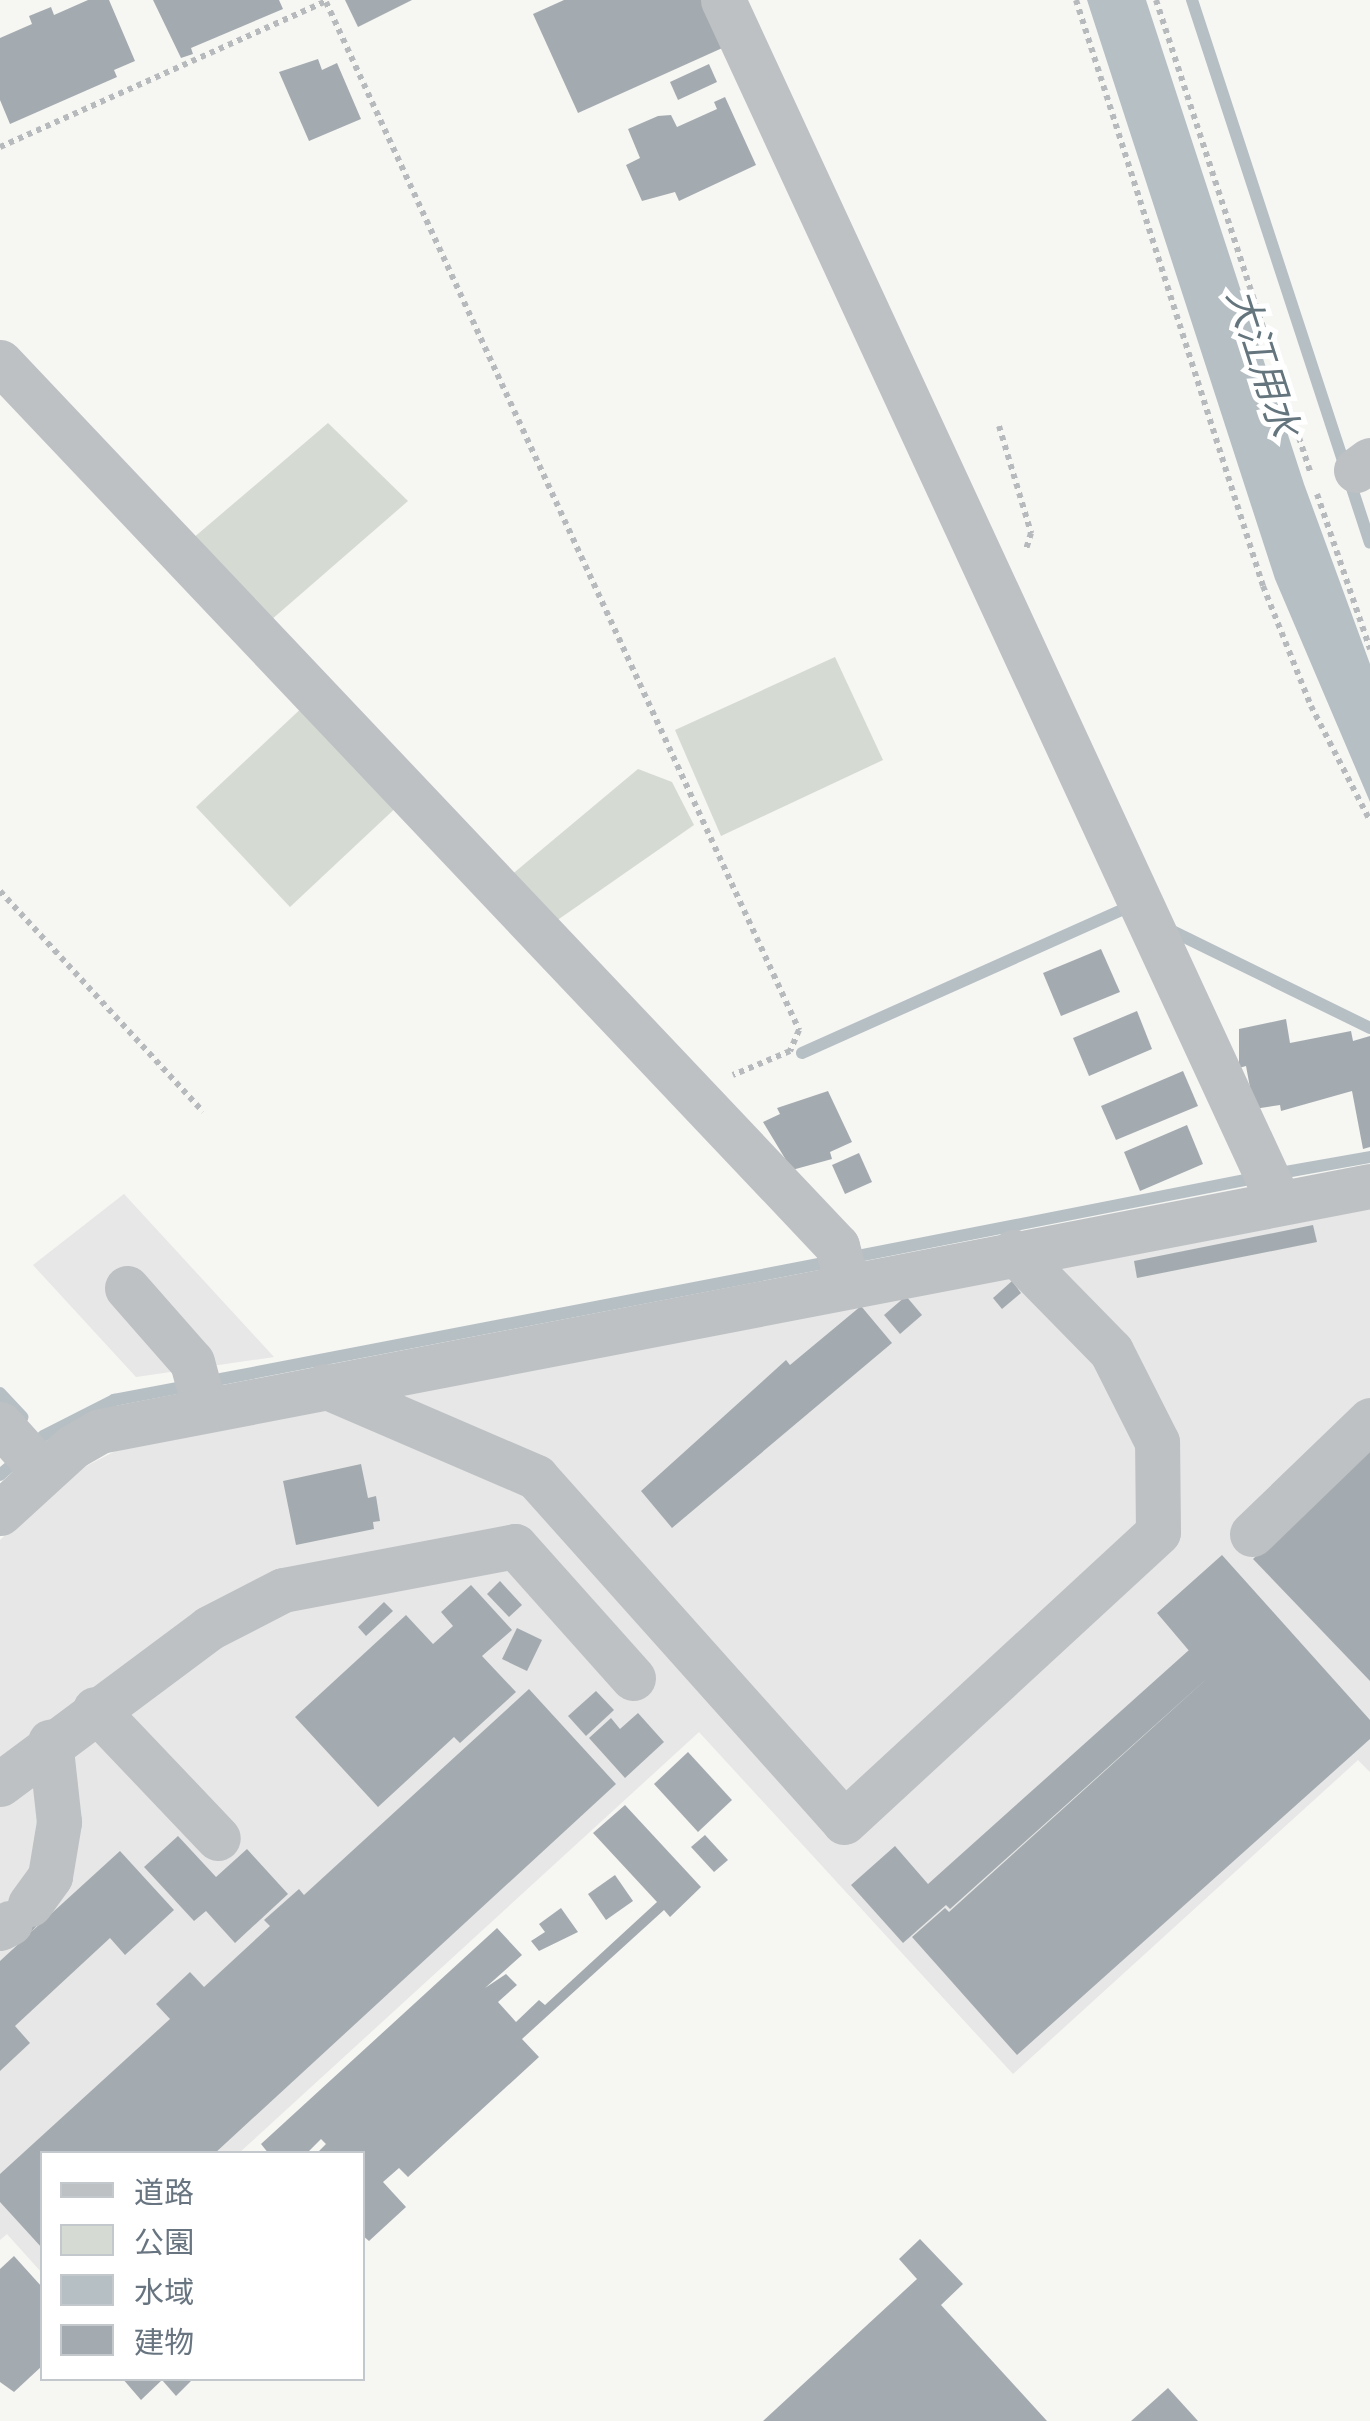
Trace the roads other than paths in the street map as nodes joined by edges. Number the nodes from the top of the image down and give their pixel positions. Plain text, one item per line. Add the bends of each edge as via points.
1 (723, 0) edge
2 (0, 362) edge
3 (1370, 1186) edge
4 (1279, 1203) junction
5 (1014, 1252) junction
6 (847, 1283) junction
7 (126, 1288) dead end
8 (325, 1386) junction
9 (205, 1410) junction
10 (1370, 1420) edge
11 (0, 1424) edge
12 (44, 1472) junction
13 (0, 1513) edge
14 (1252, 1534) dead end
15 (633, 1678) dead end
16 (96, 1709) junction
17 (50, 1741) junction
18 (0, 1784) edge
19 (218, 1838) dead end
20 (13, 1918) edge

1 - 4 street
2 - 6 street via 837,1246
3 - 4 street
4 - 5 street
5 - 6 street
5 - 8 street via 1118,1366 1157,1442 1158,1532 844,1822 536,1477
6 - 8 street
7 - 9 street via 192,1362
8 - 9 street
9 - 12 street via 100,1431
10 - 14 street
11 - 12 street
12 - 13 street
15 - 16 street via 516,1546 282,1590 209,1628
16 - 17 street
16 - 19 street
17 - 18 street
17 - 20 street via 60,1822 50,1876

